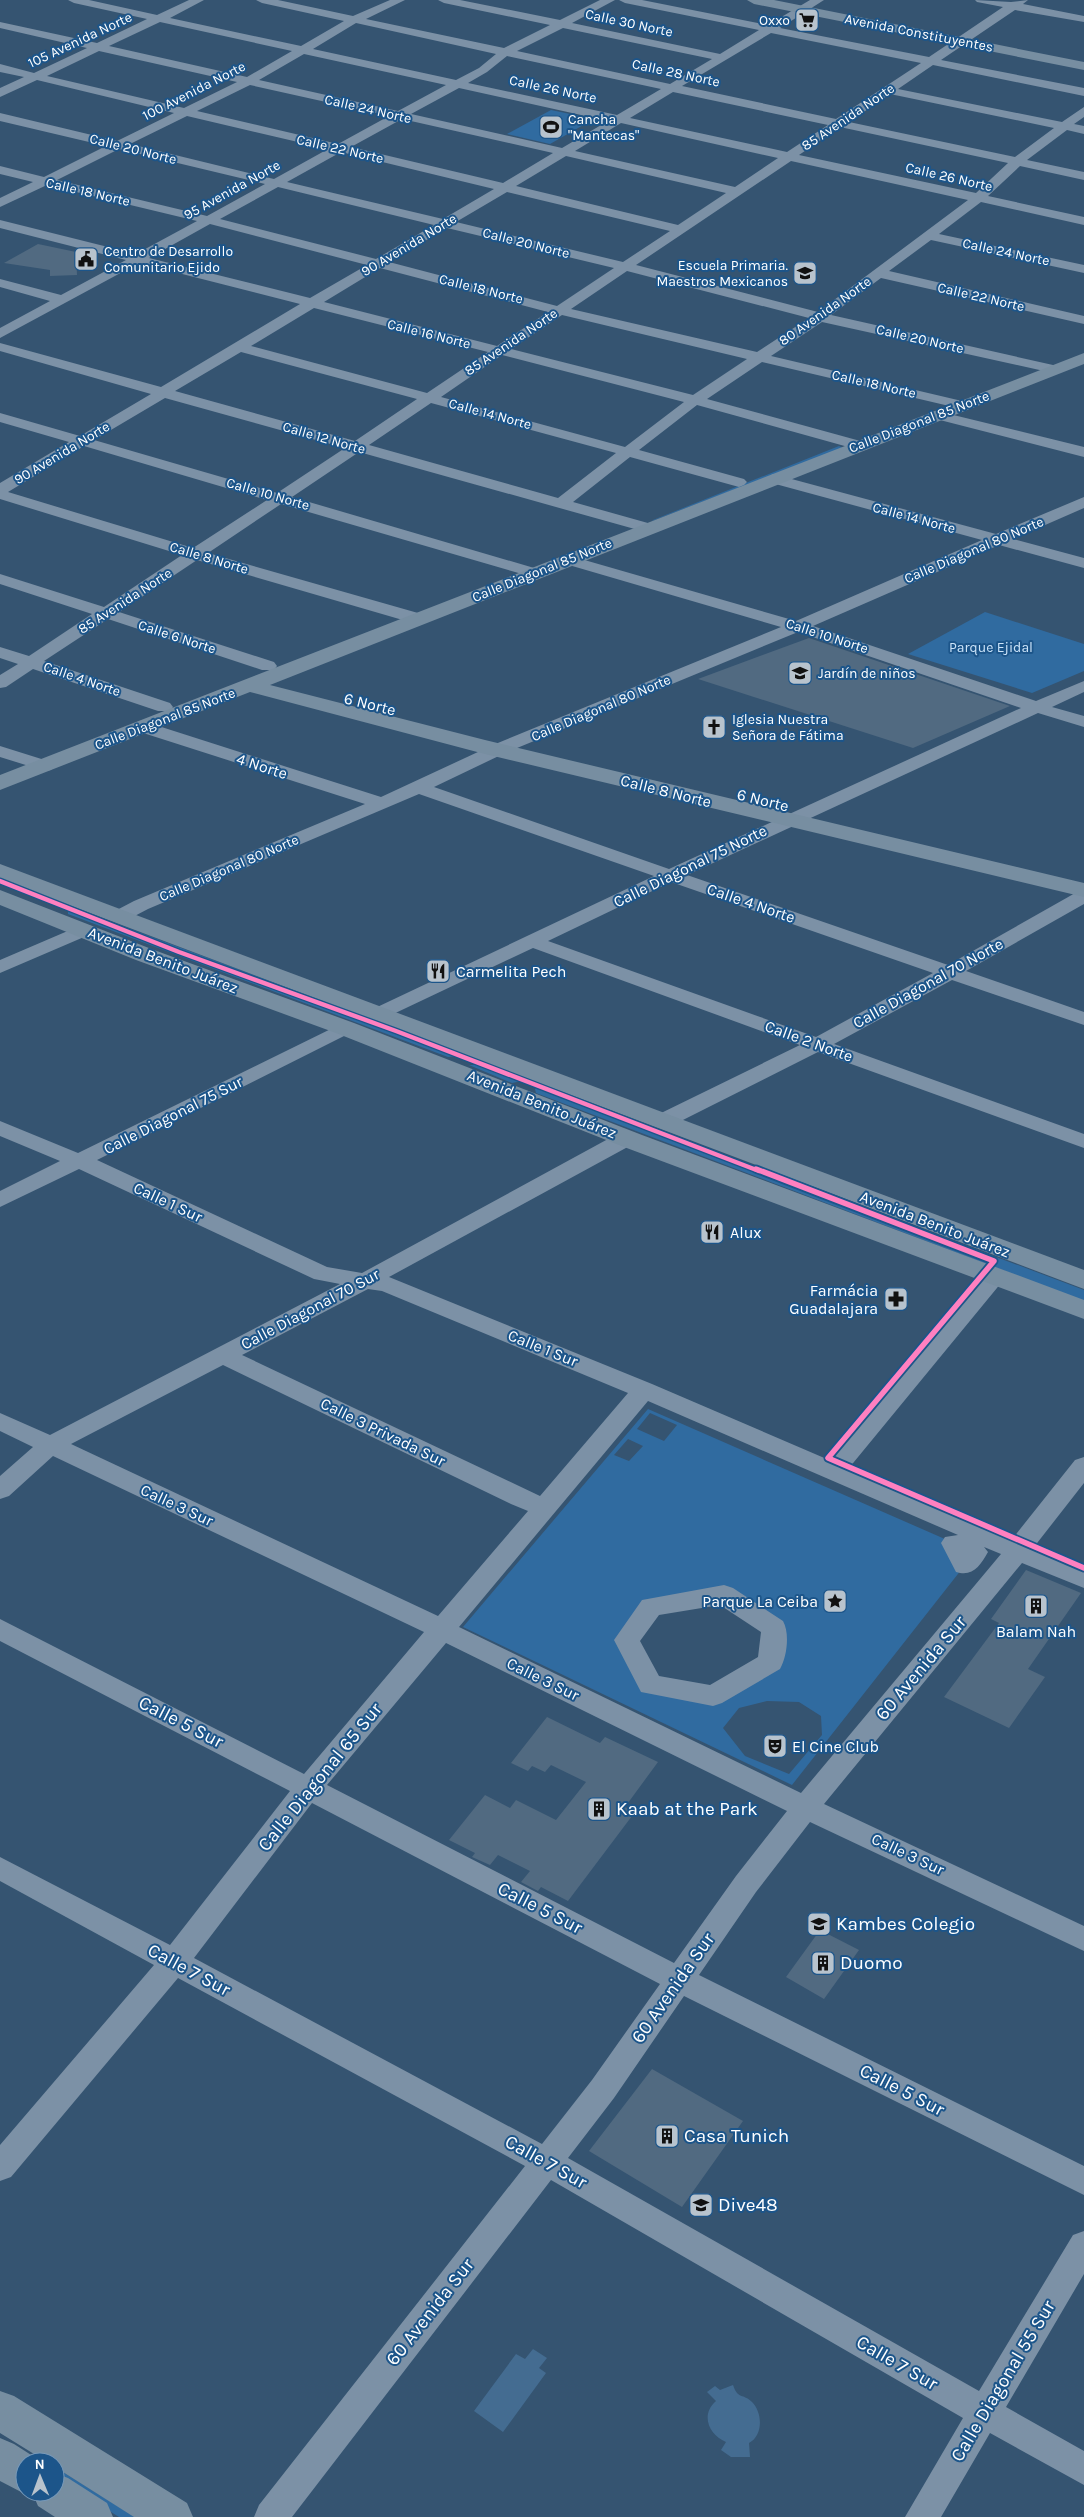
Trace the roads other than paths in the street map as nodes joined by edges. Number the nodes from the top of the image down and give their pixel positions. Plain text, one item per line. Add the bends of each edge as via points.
1 (74, 0) edge
2 (198, 0) edge
3 (262, 0) edge
4 (399, 0) edge
5 (444, 0) edge
6 (609, 0) edge
7 (625, 0) edge
8 (754, 0) edge
9 (790, 0) edge
10 (981, 0) edge
11 (1017, 3) edge
12 (810, 4) edge
13 (160, 19) junction
14 (1084, 19) edge
15 (352, 21) junction
16 (0, 25) edge
17 (564, 25) junction
18 (768, 28) junction
19 (965, 38) junction
20 (98, 48) junction
21 (301, 51) junction
22 (504, 53) junction
23 (720, 57) junction
24 (1084, 58) edge
25 (931, 61) junction
26 (1084, 66) edge
27 (0, 68) edge
28 (36, 76) junction
29 (248, 82) junction
30 (457, 84) junction
31 (672, 87) junction
32 (886, 90) junction
33 (1084, 92) edge
34 (0, 93) edge
35 (1084, 111) edge
36 (185, 113) junction
37 (398, 116) junction
38 (0, 117) edge
39 (621, 119) junction
40 (840, 122) junction
41 (1062, 126) junction
42 (1084, 130) edge
43 (120, 145) junction
44 (337, 149) junction
45 (564, 153) junction
46 (792, 156) junction
47 (1018, 161) junction
48 (0, 170) edge
49 (1084, 176) edge
50 (46, 182) junction
51 (276, 183) junction
52 (505, 188) junction
53 (736, 191) junction
54 (977, 199) junction
55 (0, 203) edge
56 (208, 220) junction
57 (1084, 221) edge
58 (0, 224) edge
59 (445, 224) junction
60 (680, 229) junction
61 (928, 235) junction
62 (137, 259) junction
63 (379, 263) junction
64 (622, 266) junction
65 (1084, 269) edge
66 (878, 273) junction
67 (0, 283) edge
68 (63, 300) junction
69 (310, 304) junction
70 (558, 310) junction
71 (820, 316) junction
72 (1084, 320) edge
73 (0, 334) edge
74 (1084, 346) edge
75 (0, 347) edge
76 (240, 347) junction
77 (497, 351) junction
78 (756, 358) junction
79 (1084, 358) edge
80 (1044, 367) junction
81 (162, 393) junction
82 (428, 398) junction
83 (695, 400) junction
84 (948, 407) junction
85 (0, 417) edge
86 (82, 442) junction
87 (851, 443) junction
88 (356, 447) junction
89 (630, 451) junction
90 (1084, 452) edge
91 (773, 479) junction
92 (739, 482) junction
93 (0, 490) edge
94 (0, 494) edge
95 (280, 498) junction
96 (1084, 502) edge
97 (560, 504) junction
98 (641, 526) junction
99 (996, 540) junction
100 (196, 554) junction
101 (568, 560) junction
102 (1084, 563) edge
103 (526, 570) junction
104 (0, 579) edge
105 (106, 613) junction
106 (410, 616) junction
107 (798, 626) junction
108 (0, 652) edge
109 (31, 662) junction
110 (262, 677) junction
111 (0, 683) edge
112 (1084, 686) edge
113 (164, 707) junction
114 (1038, 708) junction
115 (1084, 722) edge
116 (143, 727) junction
117 (523, 741) junction
118 (500, 749) junction
119 (0, 751) edge
120 (36, 763) junction
121 (0, 770) edge
122 (0, 783) edge
123 (418, 788) junction
124 (382, 803) junction
125 (808, 811) junction
126 (787, 820) junction
127 (0, 871) edge
128 (670, 875) junction
129 (1084, 877) edge
130 (36, 884) junction
131 (1084, 890) edge
132 (1084, 896) edge
133 (4, 898) edge
134 (90, 905) junction
135 (1064, 906) junction
136 (1084, 912) edge
137 (120, 916) junction
138 (59, 921) junction
139 (84, 930) junction
140 (534, 942) junction
141 (0, 967) edge
142 (951, 972) junction
143 (380, 1013) junction
144 (1084, 1019) edge
145 (345, 1028) junction
146 (818, 1044) junction
147 (469, 1048) junction
148 (444, 1066) junction
149 (552, 1080) junction
150 (528, 1098) junction
151 (663, 1121) junction
152 (0, 1128) edge
153 (627, 1138) junction
154 (1084, 1141) edge
155 (80, 1162) junction
156 (0, 1200) edge
157 (995, 1277) junction
158 (1084, 1280) edge
159 (363, 1282) junction
160 (1084, 1310) edge
161 (222, 1355) junction
162 (644, 1390) junction
163 (0, 1421) edge
164 (50, 1445) junction
165 (1084, 1466) edge
166 (833, 1471) junction
167 (0, 1490) edge
168 (544, 1507) junction
169 (1017, 1551) junction
170 (1084, 1579) edge
171 (0, 1629) edge
172 (441, 1629) junction
173 (627, 1640) joint
174 (308, 1788) junction
175 (805, 1807) junction
176 (0, 1868) edge
177 (1084, 1939) edge
178 (175, 1961) junction
179 (679, 1979) junction
180 (545, 2162) junction
181 (0, 2168) edge
182 (1084, 2181) edge
183 (1084, 2245) edge
184 (0, 2410) edge
185 (984, 2412) junction
186 (0, 2458) edge
187 (15, 2468) edge
188 (1084, 2469) edge
189 (65, 2500) edge
190 (92, 2517) edge
191 (172, 2517) edge
192 (271, 2517) edge
193 (922, 2517) edge

1 - 13 street, Calle 26 Norte
2 - 13 street, 105 Avenida Norte
3 - 15 street, Calle 28 Norte
4 - 15 street, 100 Avenida Norte
5 - 17 street, Calle 30 Norte
6 - 17 street, 95 Avenida Norte
7 - 18 street
8 - 12 main road, Avenida Constituyentes
9 - 12 main road, Avenida Constituyentes
10 - 11 street
11 - 14 street
11 - 19 street, 85 Avenida Norte
12 - 18 street, 90 Avenida Norte
12 - 19 main road, Avenida Constituyentes
13 - 20 street, 105 Avenida Norte
13 - 21 street, Calle 26 Norte
15 - 21 street, 100 Avenida Norte
15 - 22 street, Calle 28 Norte
16 - 20 street, Calle 24 Norte
17 - 22 street, 95 Avenida Norte
17 - 23 street, Calle 30 Norte
18 - 23 street, 90 Avenida Norte
18 - 25 street
19 - 24 main road, Avenida Constituyentes
19 - 25 street, 85 Avenida Norte
19 - 26 main road, Avenida Constituyentes
20 - 28 street, 105 Avenida Norte
20 - 29 street, Calle 24 Norte
21 - 29 street, 100 Avenida Norte
21 - 30 street, Calle 26 Norte
22 - 30 street, 95 Avenida Norte via 483,70
22 - 31 street, Calle 28 Norte
23 - 31 street, 90 Avenida Norte
25 - 32 street, 85 Avenida Norte
25 - 33 street
27 - 28 street, Calle 22 Norte
28 - 34 street, 105 Avenida Norte
28 - 36 street, Calle 22 Norte
29 - 36 street, 100 Avenida Norte
29 - 37 street, Calle 24 Norte
30 - 37 street, 95 Avenida Norte
30 - 39 street, Calle 26 Norte
31 - 39 street, 90 Avenida Norte
31 - 40 street, Calle 28 Norte
32 - 40 street, 85 Avenida Norte
32 - 41 street
35 - 41 street, 80 Avenida Norte
36 - 43 street, 100 Avenida Norte
36 - 44 street, Calle 22 Norte
37 - 44 street, 95 Avenida Norte
37 - 45 street, Calle 24 Norte
38 - 43 street, Calle 20 Norte
39 - 45 street, 90 Avenida Norte
39 - 46 street, Calle 26 Norte
40 - 46 street, 85 Avenida Norte
40 - 47 street, Calle 28 Norte
41 - 42 street
41 - 47 street, 80 Avenida Norte
43 - 50 street, 100 Avenida Norte
43 - 51 street, Calle 20 Norte
44 - 51 street, 95 Avenida Norte
44 - 52 street, Calle 22 Norte
45 - 52 street, 90 Avenida Norte
45 - 53 street, Calle 24 Norte
46 - 53 street, 85 Avenida Norte
46 - 54 street, Calle 26 Norte
47 - 49 street, Calle 28 Norte
47 - 54 street, 80 Avenida Norte
48 - 50 street, Calle 18 Norte
50 - 55 street, 100 Avenida Norte
50 - 56 street, Calle 18 Norte
51 - 56 street, 95 Avenida Norte
51 - 59 street, Calle 20 Norte
52 - 59 street, 90 Avenida Norte
52 - 60 street, Calle 22 Norte
53 - 60 street, 85 Avenida Norte
54 - 57 street, Calle 26 Norte
54 - 61 street, 80 Avenida Norte
56 - 62 street, 95 Avenida Norte
56 - 63 street, Calle 18 Norte
58 - 62 street, Calle 16 Norte
59 - 63 street, 90 Avenida Norte
59 - 64 street, Calle 20 Norte
60 - 64 street, 85 Avenida Norte
61 - 65 street, Calle 24 Norte
61 - 66 street, 80 Avenida Norte
62 - 68 street, 95 Avenida Norte
62 - 69 street, Calle 16 Norte
63 - 69 street, 90 Avenida Norte
63 - 70 street, Calle 18 Norte
64 - 70 street, 85 Avenida Norte
64 - 71 street, Calle 20 Norte
66 - 71 street, 80 Avenida Norte
66 - 72 street, Calle 22 Norte
67 - 68 street
68 - 73 street, 95 Avenida Norte
69 - 76 street, 90 Avenida Norte
69 - 77 street, Calle 16 Norte
70 - 77 street, 85 Avenida Norte
70 - 78 street, Calle 18 Norte
71 - 78 street, 80 Avenida Norte
71 - 80 street, Calle 20 Norte
74 - 80 main road, Calle Diagonal 85 Norte
75 - 81 street, Calle 12 Norte
76 - 81 street, 90 Avenida Norte
76 - 82 street, Calle 14 Norte
77 - 82 street, 85 Avenida Norte
77 - 83 street, Calle 16 Norte
78 - 83 street, 80 Avenida Norte
78 - 84 street, Calle 18 Norte
79 - 80 main road, Calle Diagonal 85 Norte
80 - 84 main road, Calle Diagonal 85 Norte
81 - 86 street, 90 Avenida Norte
81 - 88 street, Calle 12 Norte
82 - 88 street, 85 Avenida Norte
82 - 89 street, Calle 14 Norte
83 - 87 street, Calle 16 Norte
83 - 89 street, 80 Avenida Norte
84 - 87 main road, Calle Diagonal 85 Norte
84 - 90 street, Calle 18 Norte
85 - 86 street, Calle 10 Norte
86 - 93 street, 90 Avenida Norte
86 - 95 street, Calle 10 Norte
87 - 91 main road, Calle Diagonal 85 Norte
87 - 92 main road, Calle Diagonal 85 Norte
88 - 95 street, 85 Avenida Norte
88 - 97 street, Calle 12 Norte
89 - 92 street, Calle 14 Norte
89 - 97 street, 80 Avenida Norte
91 - 98 main road, Calle Diagonal 85 Norte
91 - 99 street, Calle 14 Norte
92 - 98 main road, Calle Diagonal 85 Norte
94 - 100 street, Calle 8 Norte
95 - 100 street, 85 Avenida Norte
95 - 103 street, Calle 10 Norte
96 - 99 street, Calle Diagonal 80 Norte
97 - 98 street, Calle 12 Norte
98 - 101 main road, Calle Diagonal 85 Norte
98 - 103 main road, Calle Diagonal 85 Norte
99 - 102 street, Calle 14 Norte
99 - 107 street, Calle Diagonal 80 Norte
100 - 105 street, 85 Avenida Norte
100 - 106 street, Calle 8 Norte
101 - 103 main road, Calle Diagonal 85 Norte
101 - 107 street, Calle 10 Norte
103 - 106 main road, Calle Diagonal 85 Norte
104 - 105 street, Calle 6 Norte
105 - 109 street, 85 Avenida Norte
105 - 110 street, Calle 6 Norte
106 - 110 main road, Calle Diagonal 85 Norte
107 - 114 street, Calle 10 Norte
107 - 117 street, Calle Diagonal 80 Norte
108 - 109 street, Calle 4 Norte
109 - 111 street, 85 Avenida Norte
109 - 113 street, Calle 4 Norte
110 - 113 main road, Calle Diagonal 85 Norte
110 - 116 main road, Calle Diagonal 85 Norte
110 - 117 main road, 6 Norte
110 - 118 main road, Calle 8 Norte
112 - 114 street, Calle Diagonal 75 Norte
113 - 120 main road, Calle Diagonal 85 Norte
114 - 115 street, Calle 10 Norte
114 - 125 street, Calle Diagonal 75 Norte
116 - 120 main road, Calle Diagonal 85 Norte
116 - 124 street, 4 Norte
117 - 118 street, Calle Diagonal 80 Norte
117 - 125 main road, 6 Norte
118 - 123 street, Calle Diagonal 80 Norte
118 - 126 main road, Calle 8 Norte
119 - 120 street
120 - 121 main road, Calle Diagonal 85 Norte
120 - 122 main road, Calle Diagonal 85 Norte
123 - 124 street, Calle Diagonal 80 Norte
123 - 128 street, Calle 4 Norte
124 - 137 street, Calle Diagonal 80 Norte
125 - 126 street, Calle Diagonal 75 Norte
125 - 129 main road, 6 Norte
126 - 128 street, Calle Diagonal 75 Norte
126 - 131 main road, Calle 8 Norte
127 - 130 main road, Avenida Benito Juárez
128 - 140 street, Calle Diagonal 75 Norte
128 - 142 street, Calle 4 Norte
130 - 133 main road via 27,896
130 - 134 main road, Avenida Benito Juárez
132 - 135 street, Calle Diagonal 70 Norte
133 - 138 main road, Avenida Benito Juárez
134 - 137 main road, Avenida Benito Juárez
134 - 138 main road via 64,906 60,909
135 - 136 street
135 - 142 street, Calle Diagonal 70 Norte
137 - 143 main road, Avenida Benito Juárez
138 - 139 main road, Avenida Benito Juárez
139 - 141 street
139 - 145 main road, Avenida Benito Juárez
140 - 143 street, Calle Diagonal 75 Norte
140 - 146 street, Calle 2 Norte
142 - 144 street, Calle 4 Norte
142 - 146 street, Calle Diagonal 70 Norte
143 - 147 main road, Avenida Benito Juárez
145 - 148 main road, Avenida Benito Juárez
145 - 155 street, Calle Diagonal 75 Sur
146 - 151 street, Calle Diagonal 70 Norte
146 - 154 street, Calle 2 Norte
147 - 148 main road via 467,1063
147 - 149 main road, Avenida Benito Juárez
148 - 150 main road, Avenida Benito Juárez
149 - 150 main road via 531,1084 526,1091
149 - 151 main road, Avenida Benito Juárez
150 - 153 main road, Avenida Benito Juárez
151 - 158 main road, Avenida Benito Juárez
152 - 155 street, Calle 1 Sur
153 - 157 main road, Avenida Benito Juárez
153 - 159 street, Calle Diagonal 70 Sur
155 - 156 street, Calle Diagonal 75 Sur
155 - 159 street, Calle 1 Sur via 322,1274
157 - 160 main road, Avenida Benito Juárez
157 - 166 street
159 - 161 street, Calle Diagonal 70 Sur
159 - 162 street, Calle 1 Sur via 386,1284
161 - 164 street, Calle Diagonal 70 Sur
161 - 168 street, Calle 3 Privada Sur
162 - 166 street, Calle 1 Sur
162 - 168 street, Calle Diagonal 65 Sur
163 - 164 street, Calle 3 Sur
164 - 167 street, Calle Diagonal 70 Sur
164 - 172 street, Calle 3 Sur
165 - 169 street, 60 Avenida Sur
166 - 169 street, Calle 1 Sur
168 - 172 street, Calle Diagonal 65 Sur
169 - 170 street, Calle 1 Sur
169 - 175 street, 60 Avenida Sur
171 - 174 street, Calle 5 Sur
172 - 174 street, Calle Diagonal 65 Sur
172 - 175 street, Calle 3 Sur
173 - 173 street via 651,1606 724,1595 774,1628 771,1662 713,1696 650,1685
174 - 178 street, Calle Diagonal 65 Sur
174 - 179 street, Calle 5 Sur
175 - 177 street, Calle 3 Sur
175 - 179 street, 60 Avenida Sur
176 - 178 street, Calle 7 Sur via 158,1955
178 - 180 street, Calle 7 Sur
178 - 181 street, Calle Diagonal 65 Sur
179 - 180 street, 60 Avenida Sur via 603,2089
179 - 182 street, Calle 5 Sur
180 - 185 street, Calle 7 Sur
180 - 192 street, 60 Avenida Sur
183 - 185 street, Calle Diagonal 55 Sur
184 - 191 main road
185 - 188 street, Calle 7 Sur
185 - 193 street, Calle Diagonal 55 Sur
186 - 187 main road
189 - 190 main road

